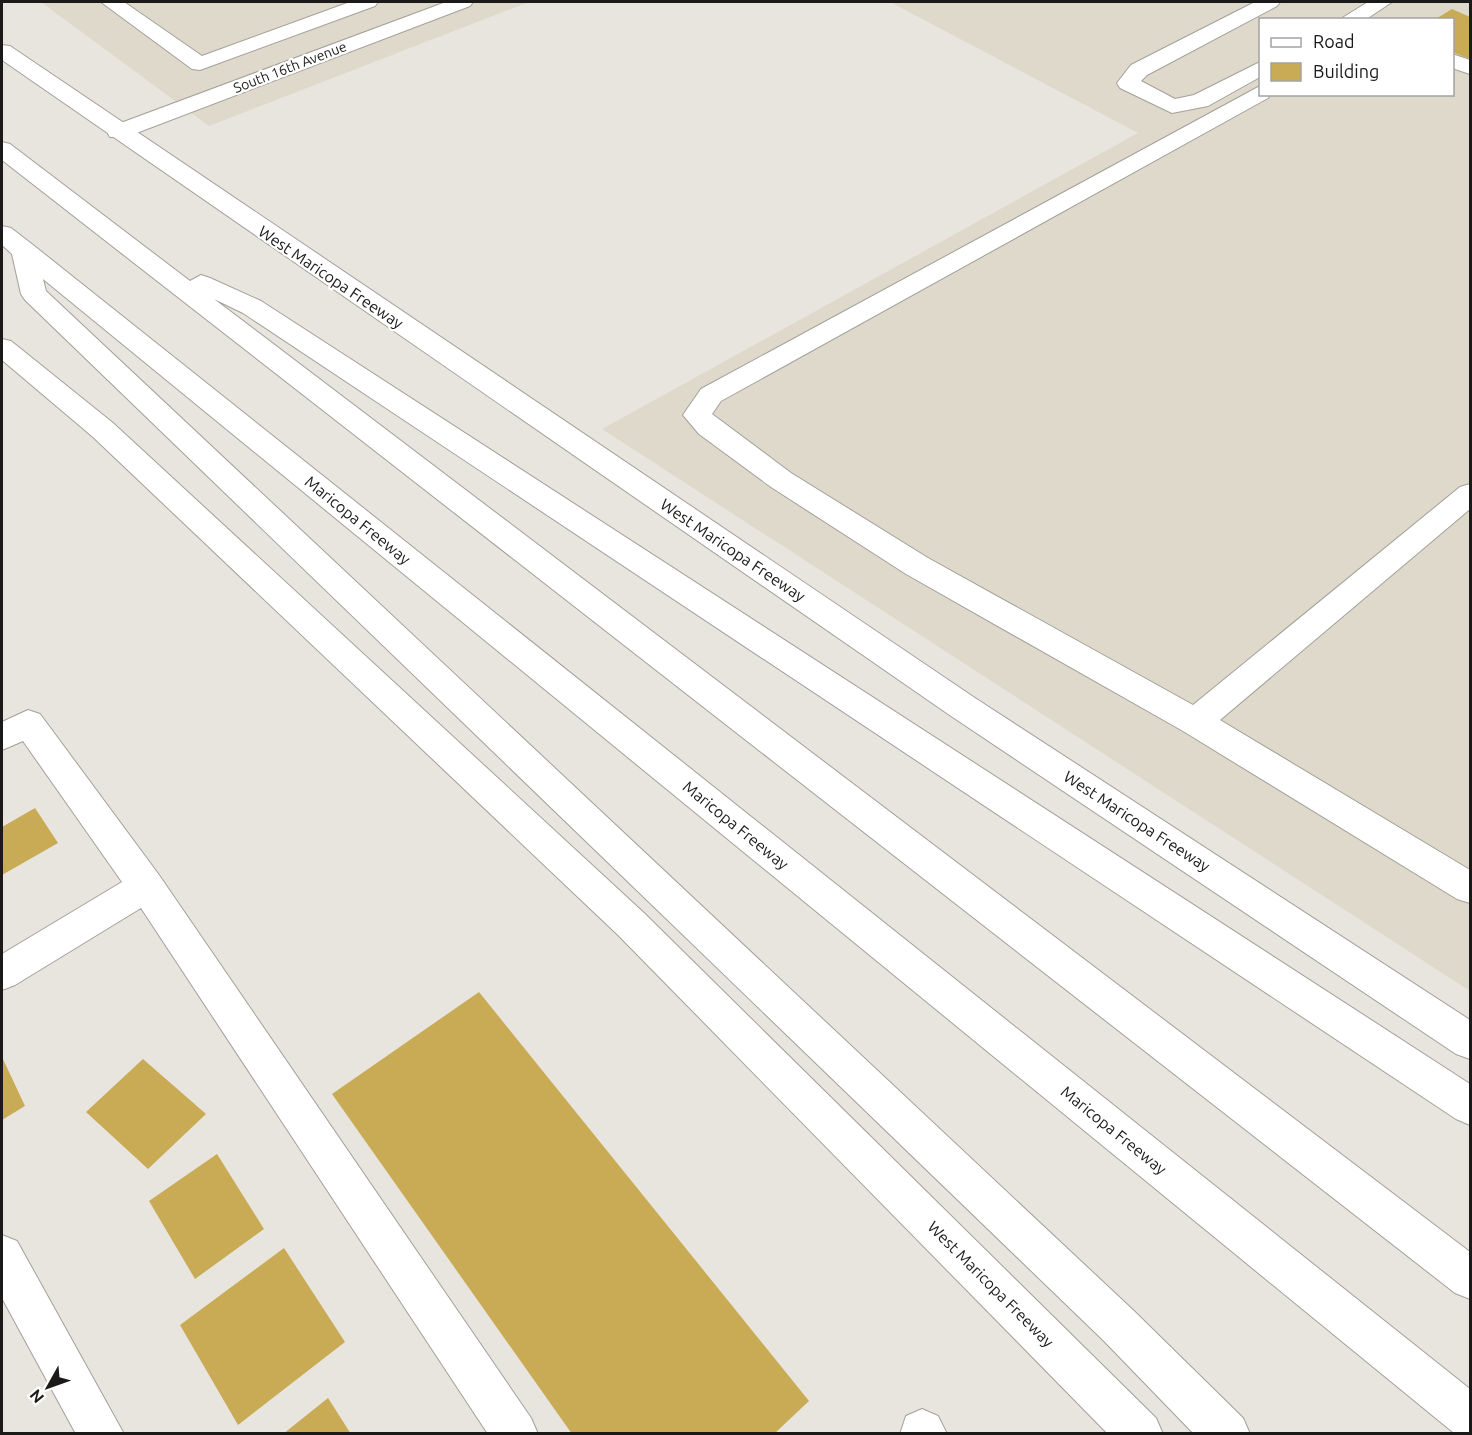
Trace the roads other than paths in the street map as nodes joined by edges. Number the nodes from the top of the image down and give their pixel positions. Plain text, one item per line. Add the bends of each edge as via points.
1 (111, 2) edge
2 (368, 2) edge
3 (463, 2) edge
4 (1270, 2) edge
5 (1382, 2) edge
6 (1353, 18) edge
7 (2, 51) edge
8 (1454, 61) edge
9 (1470, 68) edge
10 (1259, 69) edge
11 (1259, 94) edge
12 (118, 132) junction
13 (2, 148) edge
14 (13, 241) edge
15 (140, 253) junction
16 (2, 347) edge
17 (1470, 494) edge
18 (1194, 722) junction
19 (15, 730) edge
20 (146, 886) junction
21 (1470, 888) edge
22 (2, 973) edge
23 (1470, 1041) edge
24 (1470, 1106) edge
25 (2, 1256) edge
26 (1470, 1278) edge
27 (1470, 1417) edge
28 (101, 1434) edge
29 (515, 1434) edge
30 (1140, 1434) edge
31 (1227, 1434) edge

1 - 2 main road via 200,64
3 - 12 main road, South 16th Avenue
4 - 10 main road via 1139,70 1128,83 1172,106 1200,101
5 - 6 main road
7 - 12 main road, West Maricopa Freeway
8 - 9 main road
11 - 18 main road via 711,395 697,415 781,480 908,560
12 - 23 main road, West Maricopa Freeway via 953,700
13 - 15 main road
14 - 27 main road, Maricopa Freeway
14 - 31 main road via 34,294 1084,1293
15 - 24 main road via 252,307
15 - 26 main road
16 - 30 main road, West Maricopa Freeway via 103,430 631,924
17 - 18 main road
18 - 21 main road
19 - 20 main road
20 - 22 main road
20 - 29 main road
25 - 28 main road

